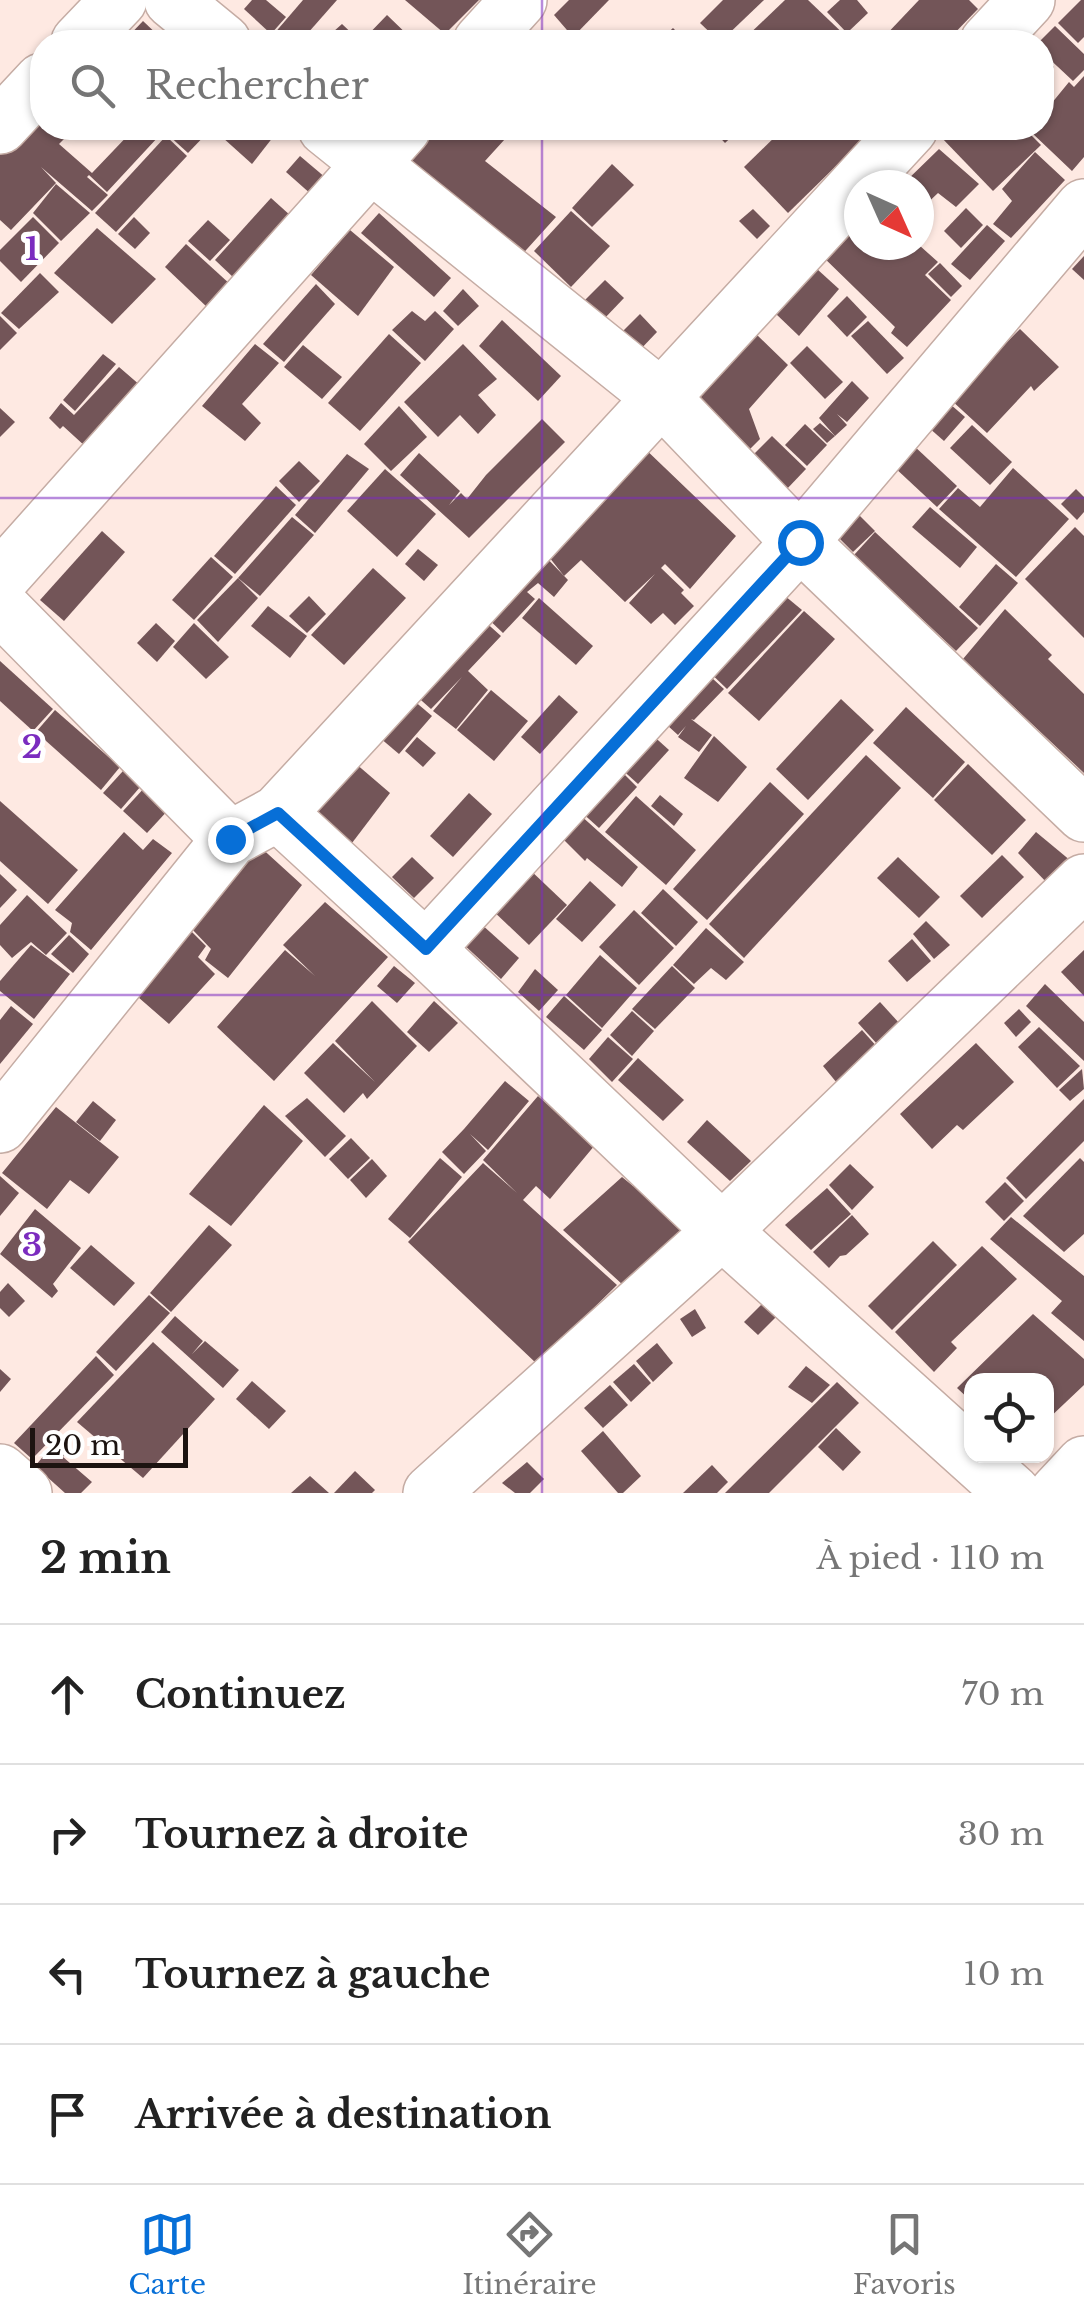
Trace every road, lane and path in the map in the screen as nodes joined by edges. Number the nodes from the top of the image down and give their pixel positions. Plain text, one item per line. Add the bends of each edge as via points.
1 (119, 0) edge
2 (172, 0) edge
3 (519, 0) edge
4 (1027, 0) edge
5 (90, 30) edge
6 (208, 30) edge
7 (491, 30) edge
8 (999, 30) edge
9 (30, 94) edge
10 (0, 126) edge
11 (899, 140) edge
12 (387, 146) edge
13 (1084, 207) edge
14 (662, 398) junction
15 (800, 542) junction
16 (0, 579) edge
17 (0, 606) edge
18 (278, 813) junction
19 (1084, 814) edge
20 (230, 839) junction
21 (1084, 882) edge
22 (426, 949) junction
23 (0, 1125) edge
24 (722, 1231) junction
25 (1084, 1464) edge
26 (0, 1472) edge
27 (24, 1493) edge
28 (431, 1493) edge
29 (1013, 1493) edge
30 (1057, 1493) edge

1 - 5 street
2 - 6 street
3 - 7 street
4 - 8 street
9 - 10 street
11 - 14 street
12 - 14 street
12 - 16 street
13 - 15 street
14 - 15 street
14 - 18 street
15 - 19 street
15 - 22 street
17 - 20 street
18 - 20 street
18 - 22 street
20 - 23 street
21 - 24 street
22 - 24 street
24 - 28 street
24 - 29 street
25 - 30 street
26 - 27 street

